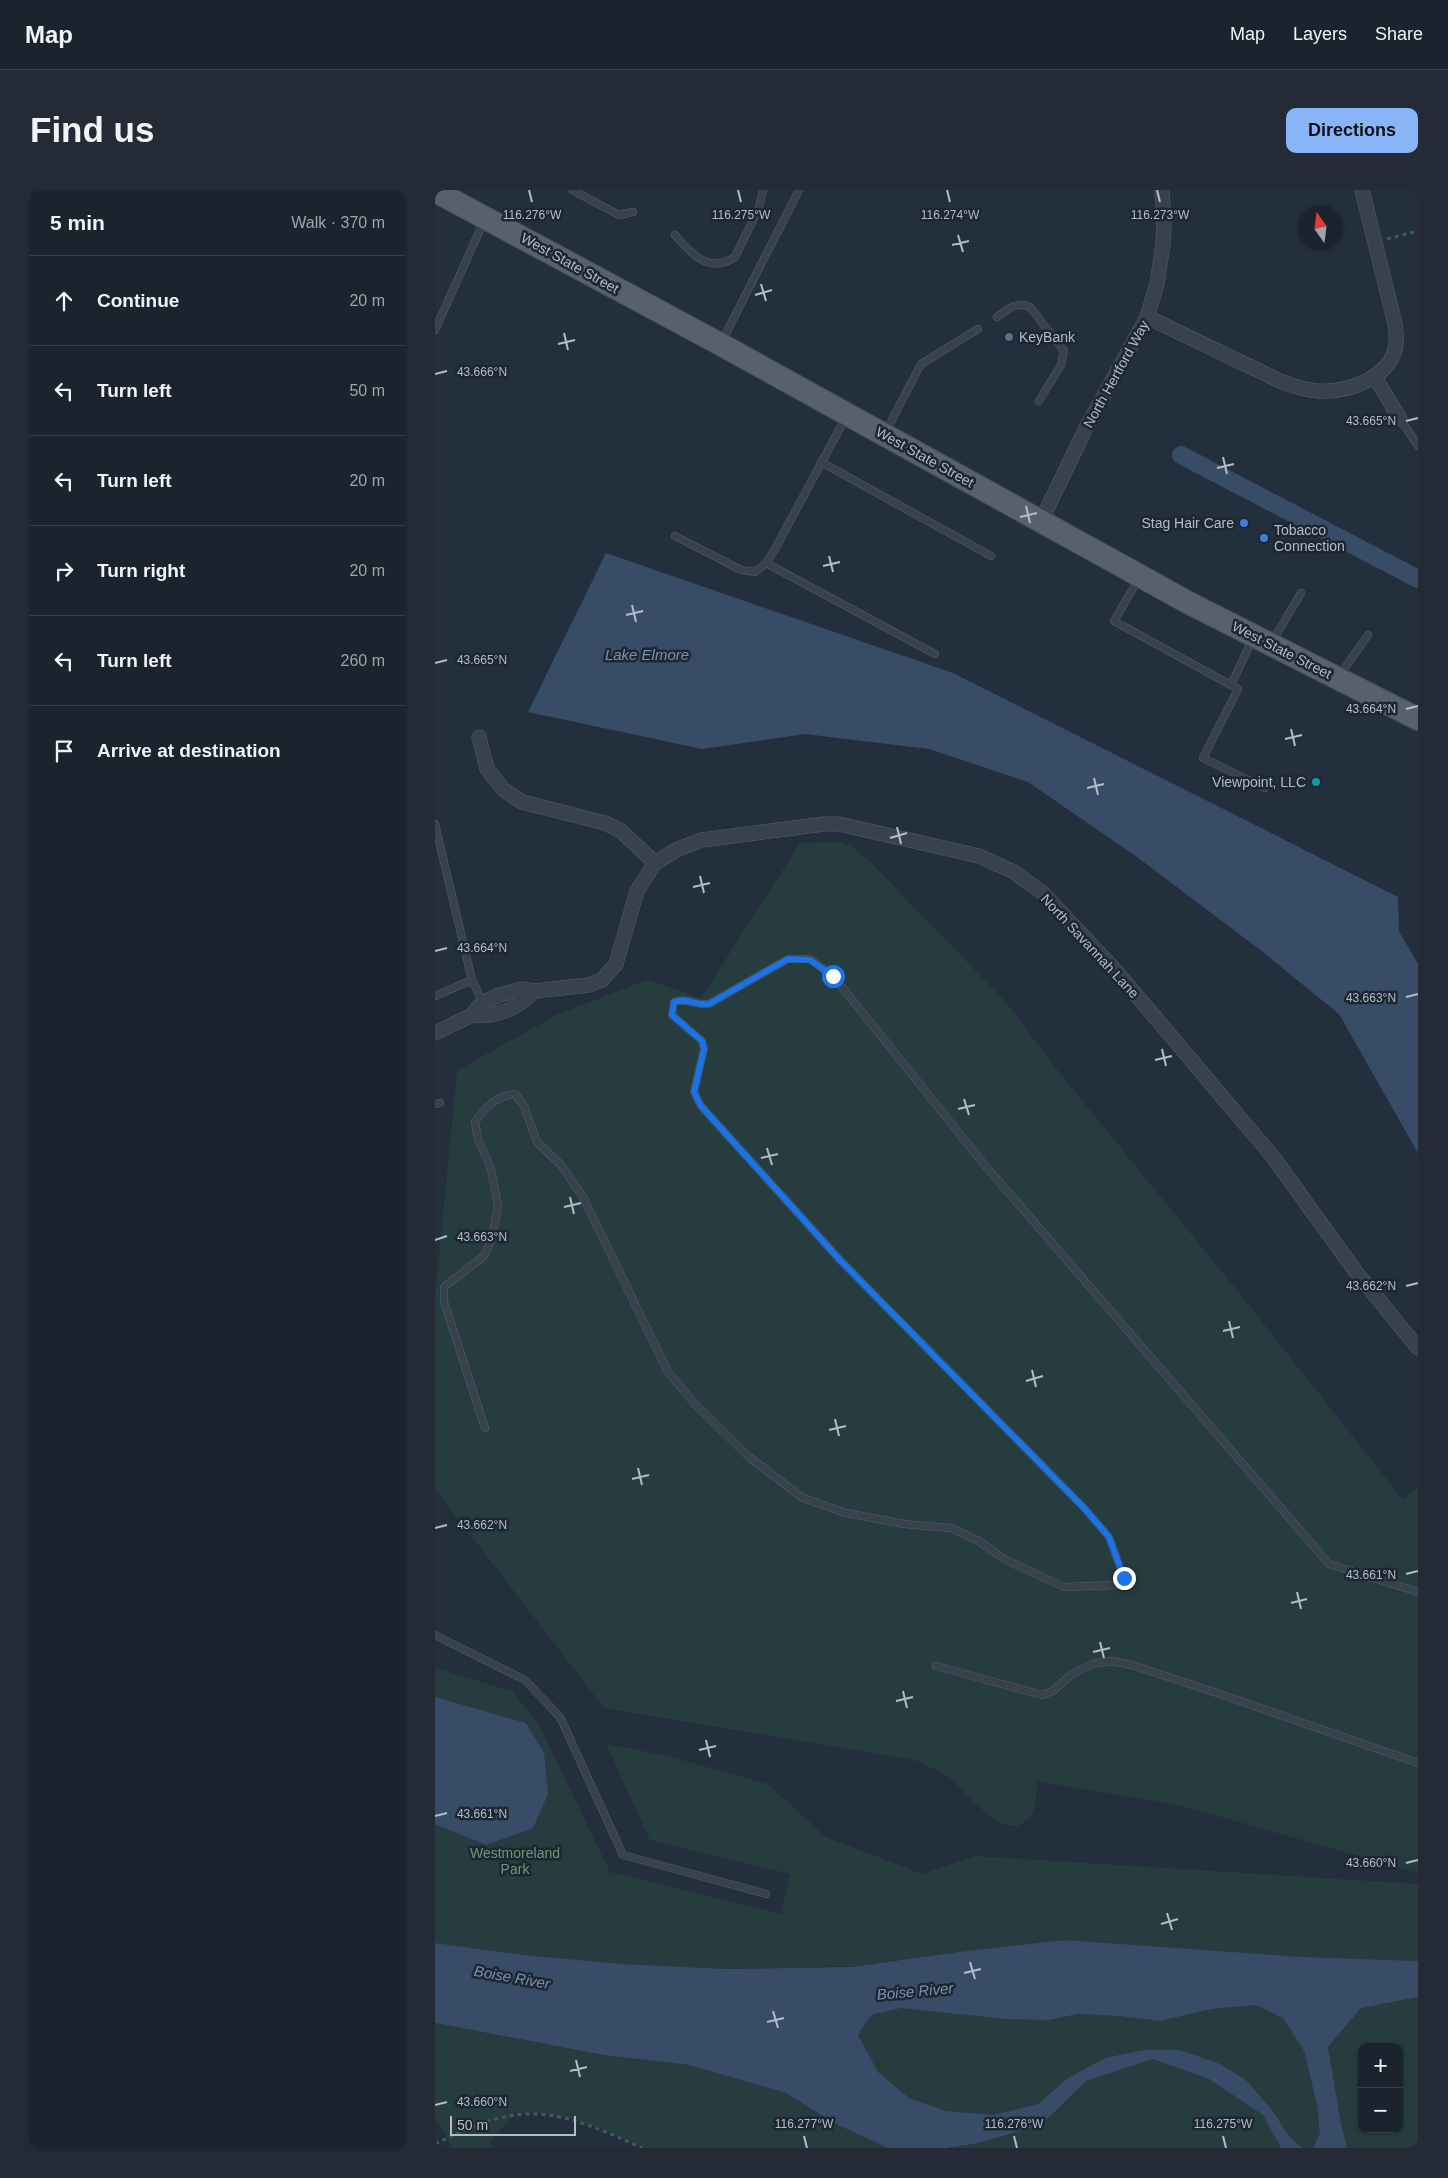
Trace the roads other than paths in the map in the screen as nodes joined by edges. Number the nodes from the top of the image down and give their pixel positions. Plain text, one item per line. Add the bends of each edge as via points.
1 (573, 190) edge
2 (763, 190) edge
3 (799, 190) edge
4 (1162, 190) edge
5 (1362, 190) edge
6 (435, 191) edge
7 (633, 212) dead end
8 (486, 217) junction
9 (675, 235) dead end
10 (997, 317) dead end
11 (1147, 317) junction
12 (978, 329) dead end
13 (435, 330) edge
14 (720, 344) junction
15 (1375, 377) junction
16 (1039, 401) dead end
17 (847, 415) junction
18 (1400, 419) joint
19 (885, 434) junction
20 (1418, 446) edge
21 (821, 462) junction
22 (1041, 521) junction
23 (675, 536) dead end
24 (991, 556) dead end
25 (766, 563) junction
26 (1140, 576) junction
27 (1301, 593) dead end
28 (1367, 635) dead end
29 (1263, 640) junction
30 (935, 654) dead end
31 (1338, 678) junction
32 (1231, 685) junction
33 (1418, 719) edge
34 (479, 737) dead end
35 (1265, 788) dead end
36 (435, 824) edge
37 (655, 863) junction
38 (472, 980) junction
39 (534, 991) junction
40 (435, 996) edge
41 (484, 1002) junction
42 (472, 1015) junction
43 (490, 1016) junction
44 (435, 1033) edge
45 (1418, 1348) edge
46 (485, 1428) dead end
47 (1418, 1592) edge
48 (435, 1635) edge
49 (936, 1666) dead end
50 (1418, 1764) edge
51 (766, 1894) dead end

1 - 7 lane via 619,215
2 - 9 lane via 759,208 735,257 728,261 708,263 691,254
3 - 14 lane
4 - 11 street, North Hertford Way via 1163,251
5 - 15 street via 1395,324 1396,345 1389,363
6 - 8 main road, West State Street
8 - 13 lane
8 - 14 main road, West State Street
10 - 16 lane via 1016,305 1030,307 1064,351 1061,365
11 - 15 street via 1299,388 1319,391 1340,389
11 - 22 street, North Hertford Way via 1088,424
12 - 19 lane via 921,364
14 - 17 main road, West State Street
15 - 18 street
17 - 19 main road, West State Street
17 - 21 lane
18 - 20 lane
19 - 22 main road, West State Street
21 - 24 lane
21 - 25 lane
22 - 26 main road, West State Street
23 - 25 lane via 741,570 755,572
25 - 30 lane
26 - 29 main road, West State Street
26 - 32 lane via 1114,621
27 - 29 lane
28 - 31 lane
29 - 31 main road, West State Street
29 - 32 lane
31 - 33 main road, West State Street
32 - 35 lane via 1238,689 1203,758
34 - 37 street via 487,769 504,790 522,802 621,831
36 - 38 lane
37 - 39 street, North Savannah Lane via 637,892 616,964 602,980 589,985
37 - 45 street, North Savannah Lane via 678,848 702,840 824,824 854,827 979,856 1015,872 1043,893 1122,979 1273,1157 1356,1272
38 - 40 lane
38 - 41 lane
39 - 41 street via 522,988
39 - 43 street via 526,1000
41 - 42 street
41 - 43 lane
42 - 43 street
42 - 44 street
46 - 47 lane via 444,1302 444,1287 484,1256 493,1238 498,1206 491,1168 475,1122 486,1106 502,1096 515,1094 524,1106 537,1142 561,1165 583,1197 669,1372 695,1404 749,1457 803,1498 846,1513 904,1524 951,1528 979,1541 1004,1559 1064,1587 1116,1585 1124,1578 1109,1537 1085,1509 840,1260 701,1106 694,1092 704,1049 702,1041 672,1015 674,1002 681,999 700,1005 709,1004 788,959 810,960 833,976 1009,1193 1329,1564
48 - 51 lane via 525,1680 560,1717 623,1855
49 - 50 lane via 1042,1695 1053,1691 1072,1674 1093,1664 1112,1660 1203,1688

